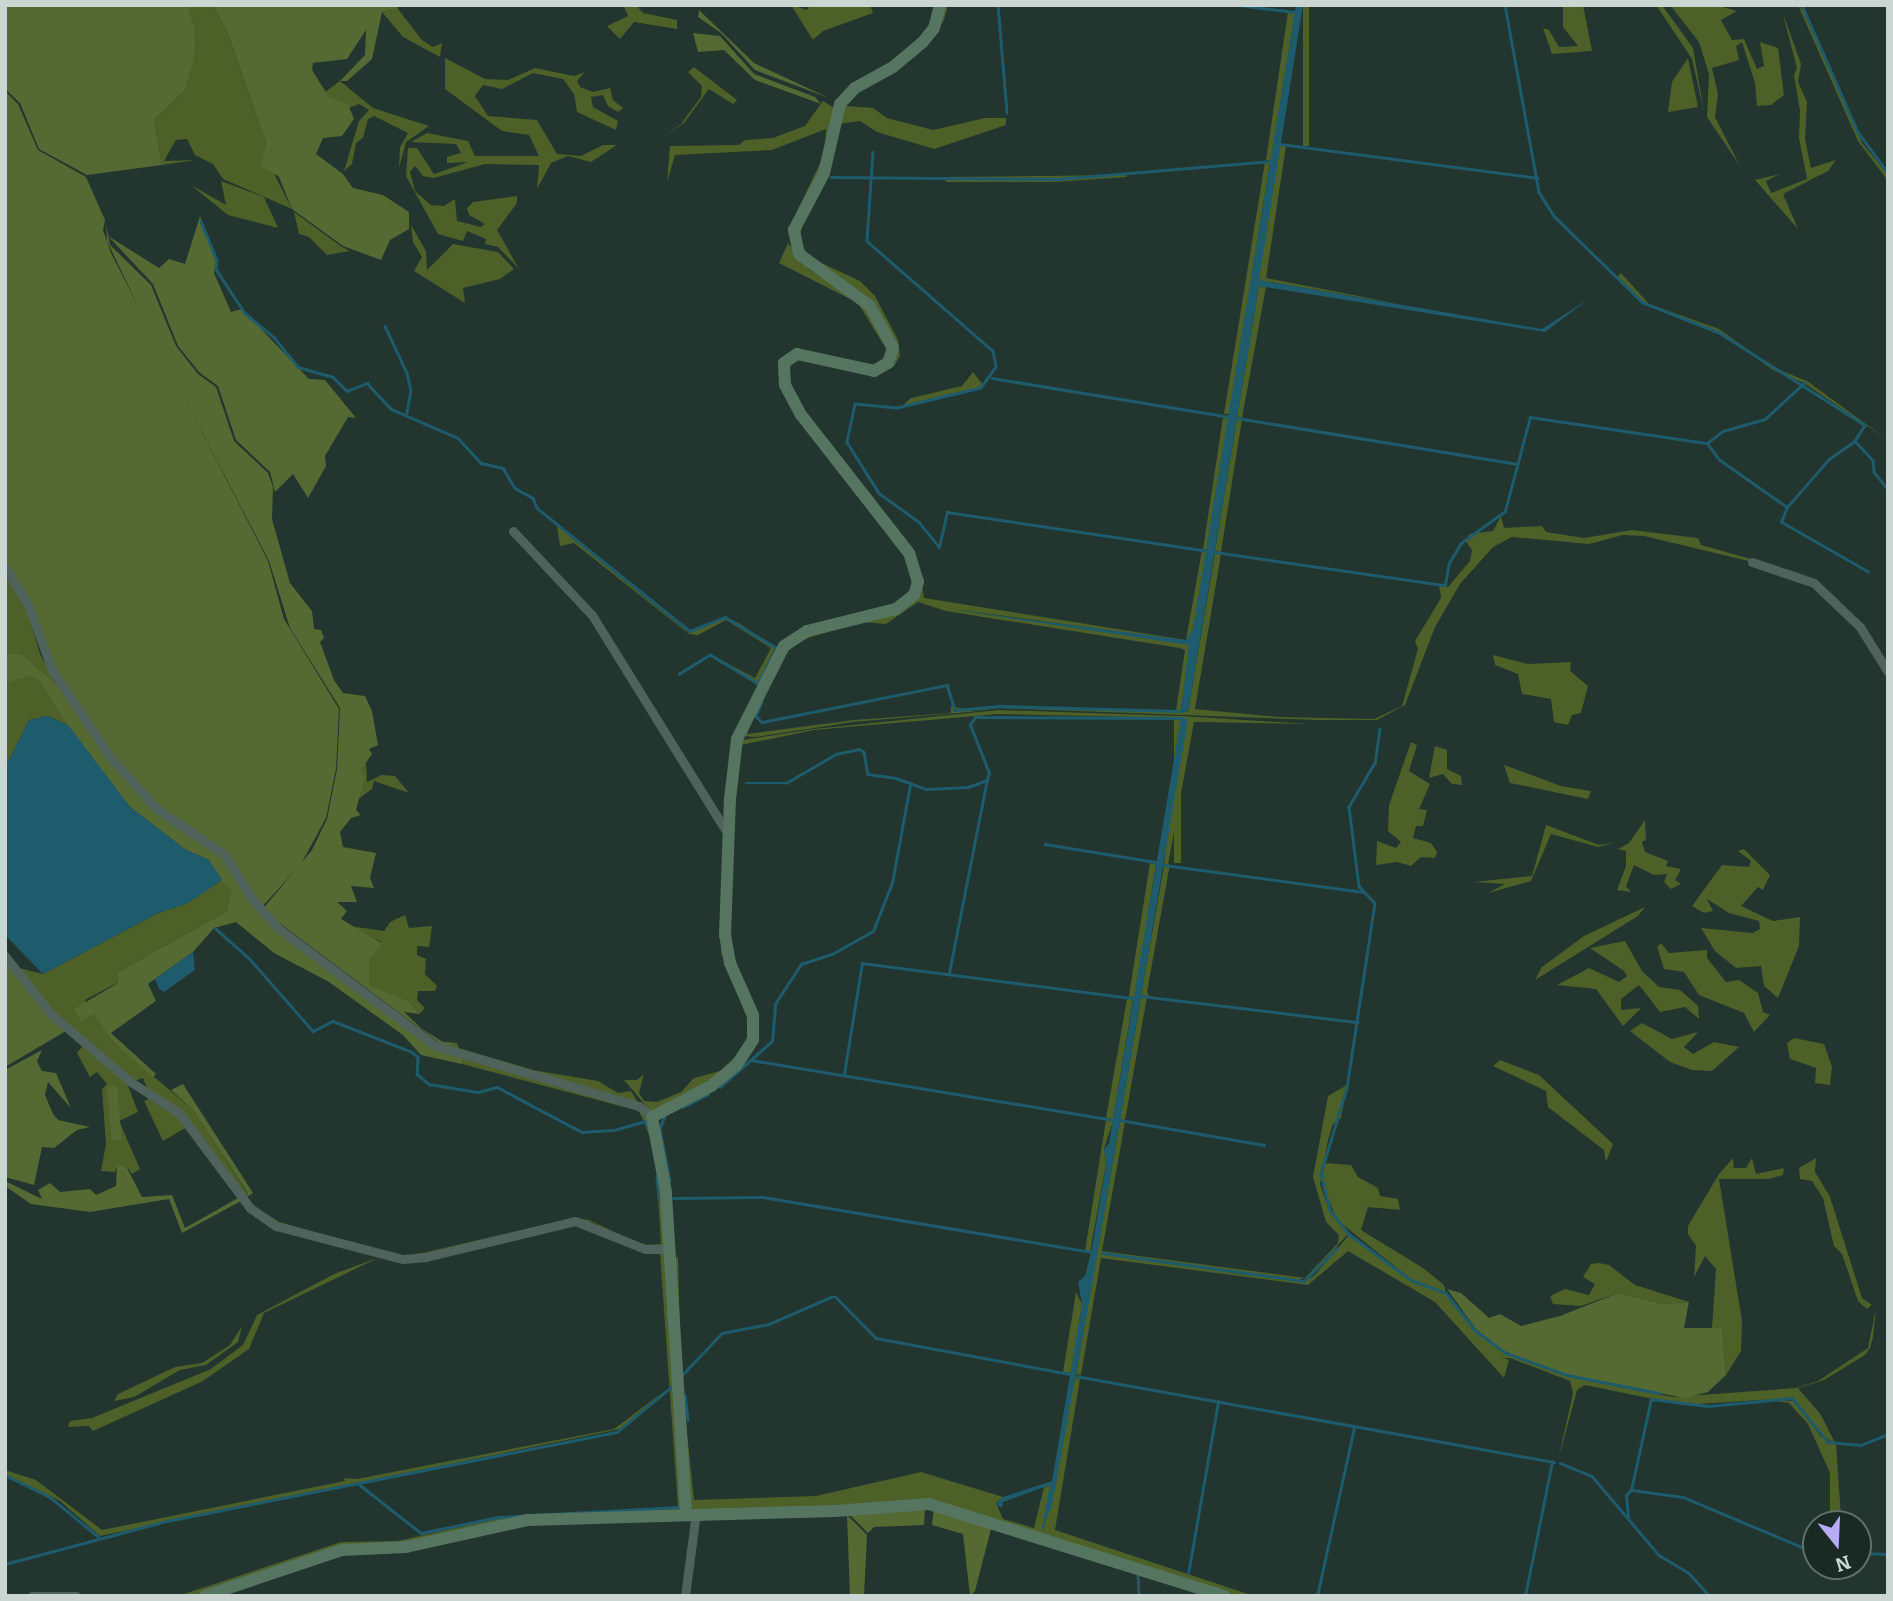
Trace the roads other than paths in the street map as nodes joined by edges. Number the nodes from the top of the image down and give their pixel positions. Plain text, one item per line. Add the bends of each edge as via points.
1 (940, 5) edge
2 (513, 531) dead end
3 (1752, 562) dead end
4 (5, 567) edge
5 (1888, 672) edge
6 (729, 836) junction
7 (5, 956) edge
8 (652, 1117) junction
9 (669, 1249) junction
10 (691, 1513) junction
11 (32, 1596) edge
12 (76, 1596) edge
13 (205, 1596) edge
14 (685, 1596) edge
15 (1225, 1596) edge

1 - 6 street via 934,29 922,43 893,67 855,88 840,104 824,173 794,230 803,260 874,310 891,337 891,359 884,367 868,371 797,354 784,363 783,370 801,415 909,553 917,587 896,610 807,631 779,652 737,739
2 - 6 street via 586,608
3 - 5 street via 1814,583 1860,627
4 - 8 street via 28,605 52,670 111,758 157,809 225,855 252,899 278,928 436,1046 639,1106
6 - 8 street via 726,944 753,1015 753,1040 743,1058 711,1086
7 - 9 street via 51,1014 131,1082 179,1113 250,1208 276,1226 403,1259 575,1221 645,1249
8 - 9 street via 662,1159
9 - 10 street
10 - 13 street via 528,1520 406,1547 342,1549
10 - 14 street
10 - 15 street via 929,1504
11 - 12 street

